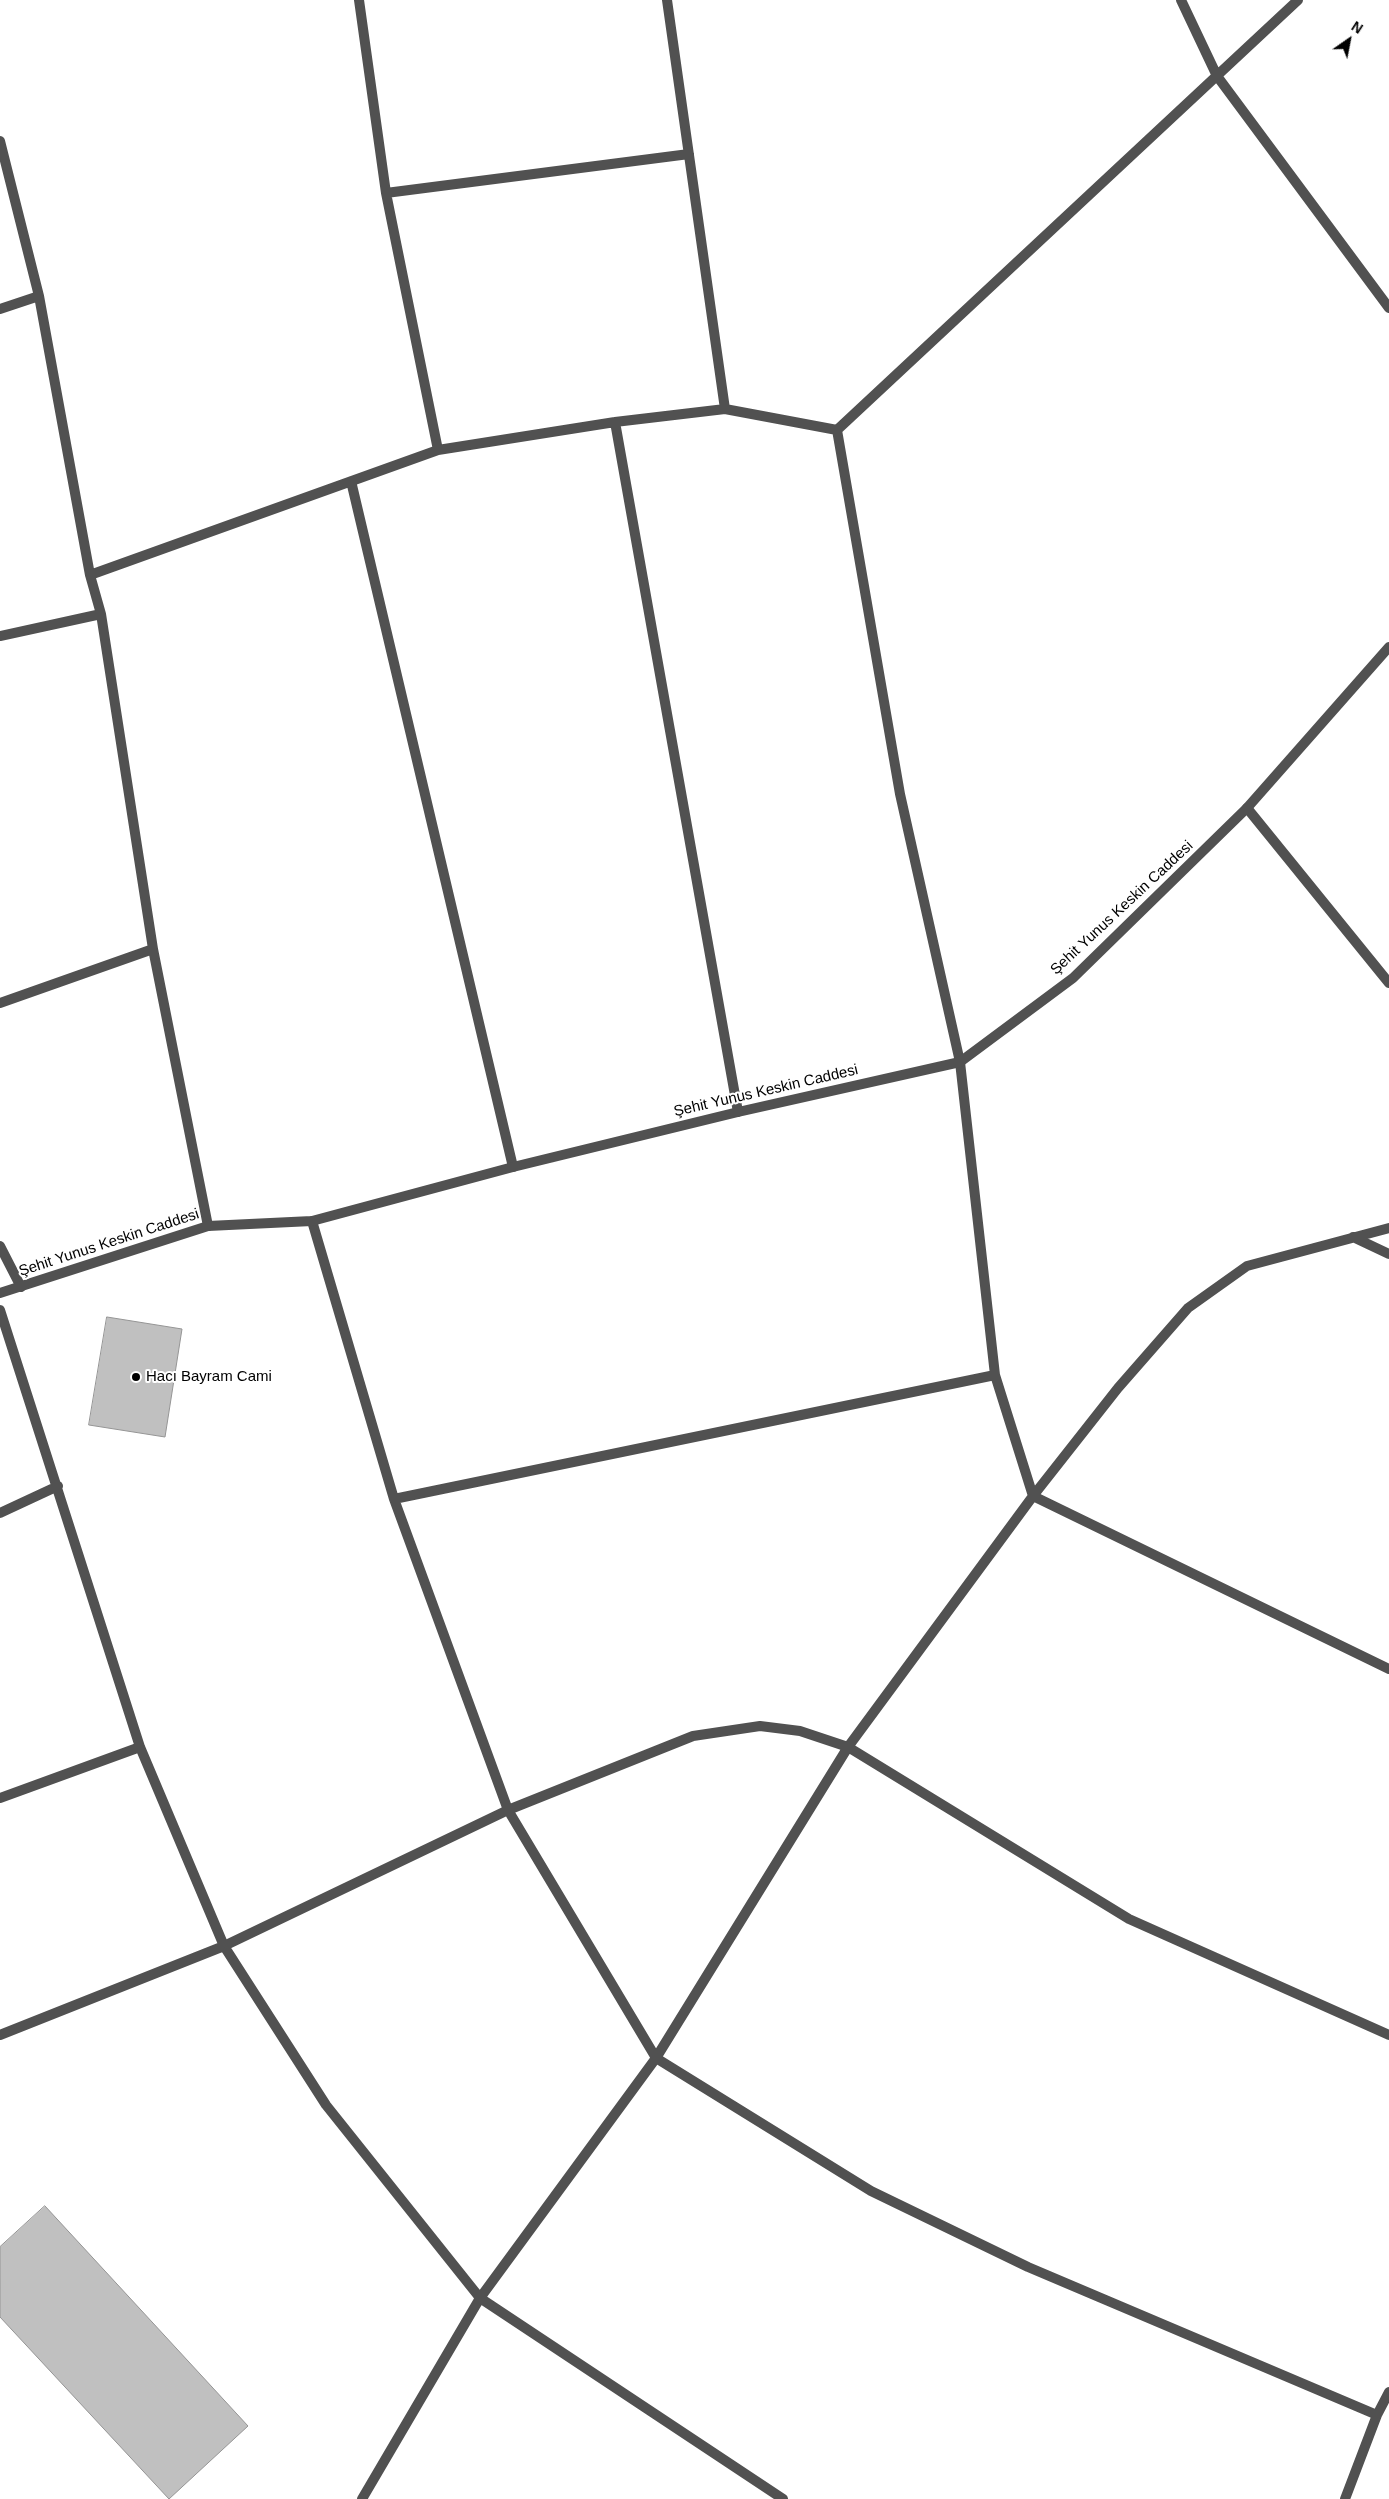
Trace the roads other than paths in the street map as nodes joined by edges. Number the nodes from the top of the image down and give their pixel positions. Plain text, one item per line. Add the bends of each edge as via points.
1 (359, 0) edge
2 (667, 0) edge
3 (1181, 0) edge
4 (1298, 0) edge
5 (1217, 76) junction
6 (0, 141) edge
7 (689, 154) junction
8 (386, 193) junction
9 (39, 296) junction
10 (0, 308) edge
11 (1389, 308) edge
12 (725, 409) junction
13 (615, 422) junction
14 (838, 430) junction
15 (438, 450) junction
16 (351, 481) junction
17 (90, 575) junction
18 (101, 614) junction
19 (0, 636) edge
20 (1389, 647) edge
21 (1247, 808) junction
22 (153, 949) junction
23 (1389, 983) edge
24 (0, 1003) edge
25 (960, 1062) junction
26 (738, 1112) junction
27 (513, 1167) junction
28 (312, 1221) junction
29 (208, 1226) junction
30 (1389, 1228) edge
31 (1352, 1238) junction
32 (0, 1246) edge
33 (1389, 1254) edge
34 (21, 1287) junction
35 (0, 1293) edge
36 (0, 1310) edge
37 (994, 1375) junction
38 (58, 1486) junction
39 (1033, 1496) junction
40 (394, 1499) junction
41 (0, 1513) edge
42 (1389, 1669) edge
43 (140, 1747) junction
44 (848, 1747) junction
45 (0, 1798) edge
46 (508, 1810) junction
47 (224, 1946) junction
48 (0, 2035) edge
49 (1389, 2035) edge
50 (656, 2058) junction
51 (480, 2298) junction
52 (1389, 2392) edge
53 (1377, 2415) junction
54 (362, 2499) edge
55 (783, 2499) edge
56 (1345, 2499) edge

1 - 8 street
2 - 7 street
3 - 5 street
4 - 5 street
5 - 11 street
5 - 14 street
6 - 9 street
7 - 8 street
7 - 12 street
8 - 15 street
9 - 10 street
9 - 17 street
12 - 13 street
12 - 14 street
13 - 15 street
13 - 26 street
14 - 25 street via 900,794
15 - 16 street
16 - 17 street
16 - 27 street
17 - 18 street
18 - 19 street
18 - 22 street
20 - 21 street, Şehit Yunus Keskin Caddesi
21 - 23 street
21 - 25 street, Şehit Yunus Keskin Caddesi via 1073,978
22 - 24 street
22 - 29 street
25 - 26 street, Şehit Yunus Keskin Caddesi
25 - 37 street
26 - 27 street, Şehit Yunus Keskin Caddesi
27 - 28 street, Şehit Yunus Keskin Caddesi
28 - 29 street, Şehit Yunus Keskin Caddesi
28 - 40 street
29 - 34 street, Şehit Yunus Keskin Caddesi
30 - 31 street
31 - 33 street
31 - 39 street via 1247,1266 1188,1308 1118,1388
32 - 34 street
34 - 35 street, Şehit Yunus Keskin Caddesi
36 - 38 street
37 - 39 street
37 - 40 street
38 - 41 street
38 - 43 street
39 - 42 street
39 - 44 street
40 - 46 street
43 - 45 street
43 - 47 street
44 - 46 street via 800,1731 760,1726 693,1736
44 - 49 street via 1129,1918
44 - 50 street
46 - 47 street
46 - 50 street
47 - 48 street
47 - 51 street via 326,2105
50 - 51 street
50 - 53 street via 871,2191 1028,2267
51 - 54 street
51 - 55 street
52 - 53 street
53 - 56 street

